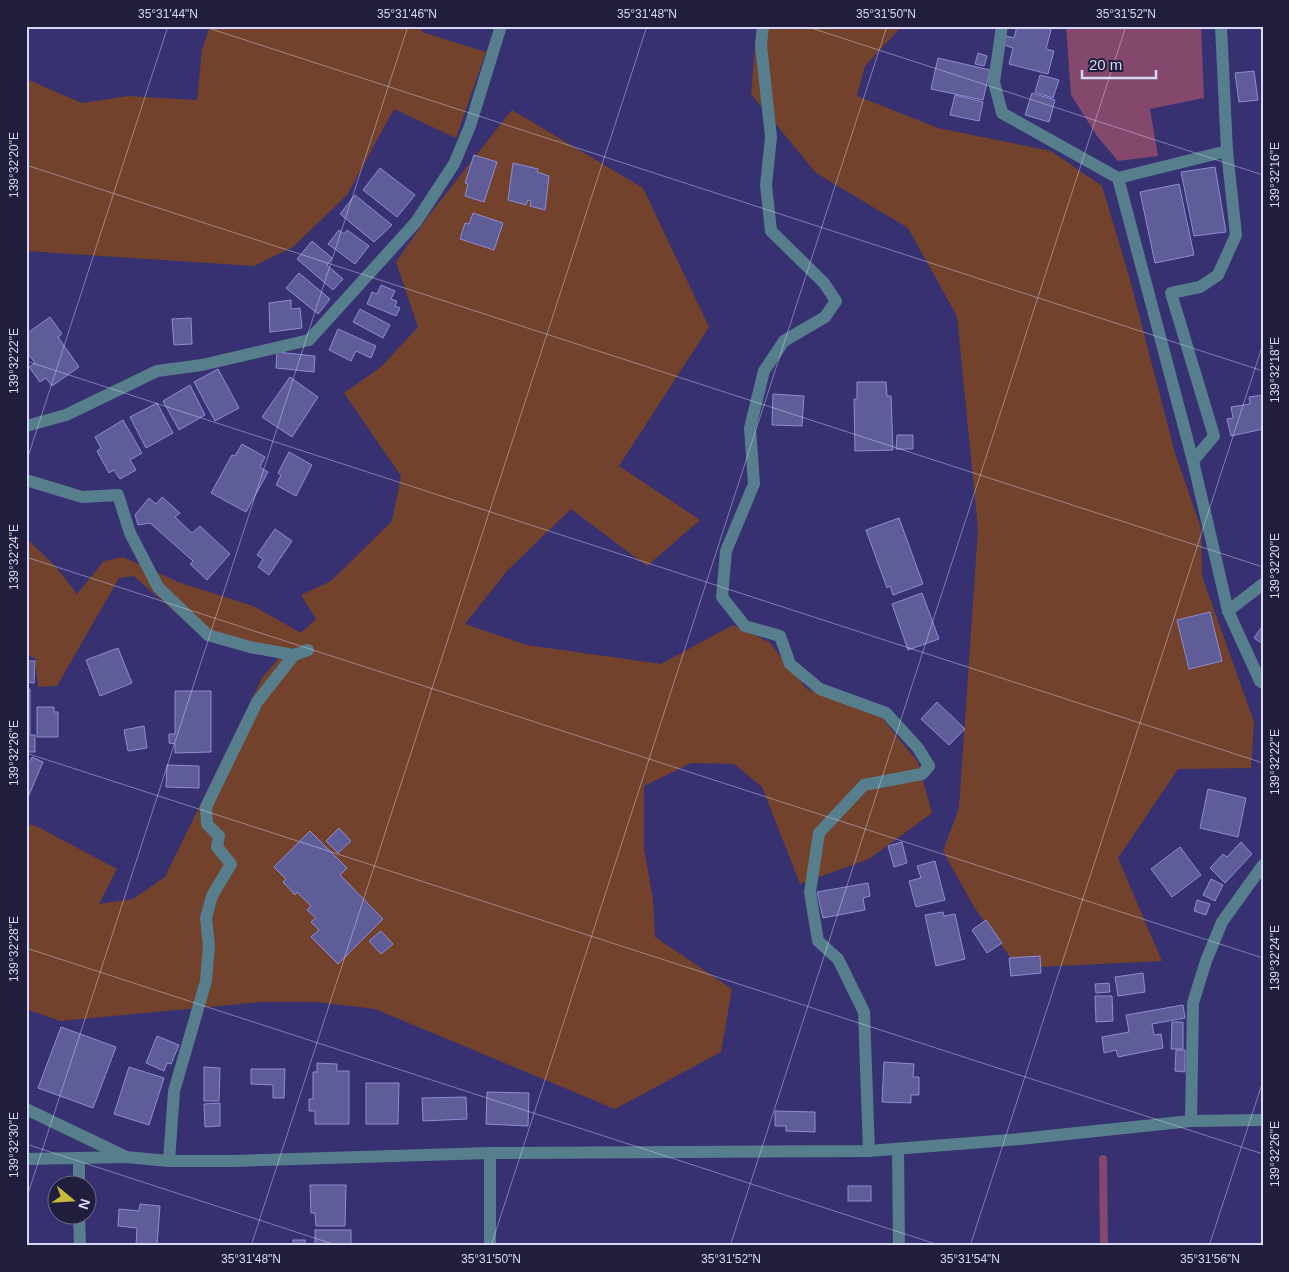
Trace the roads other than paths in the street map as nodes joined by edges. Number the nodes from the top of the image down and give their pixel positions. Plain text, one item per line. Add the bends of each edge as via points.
1 (501, 26) edge
2 (763, 26) edge
3 (1002, 26) edge
4 (1221, 26) edge
5 (1227, 152) junction
6 (1118, 178) junction
7 (26, 426) edge
8 (1193, 461) junction
9 (26, 480) edge
10 (1263, 584) edge
11 (1228, 611) junction
12 (308, 650) dead end
13 (294, 655) junction
14 (1263, 683) edge
15 (1263, 865) edge
16 (26, 1109) edge
17 (1263, 1120) edge
18 (1191, 1121) junction
19 (898, 1149) junction
20 (869, 1151) junction
21 (490, 1153) junction
22 (126, 1157) junction
23 (26, 1160) edge
24 (78, 1160) junction
25 (169, 1161) junction
26 (79, 1174) edge
27 (79, 1224) edge
28 (80, 1246) edge
29 (490, 1246) edge
30 (899, 1246) edge

1 - 7 street via 470,126 454,164 416,222 309,340 202,365 157,371 66,415
2 - 20 street via 761,45 771,137 766,185 770,231 824,284 836,301 824,317 784,341 764,371 750,428 754,484 726,551 722,597 745,626 780,636 790,664 820,689 886,713 918,748 929,766 922,774 864,785 819,833 810,892 818,941 838,959 864,1012
3 - 6 street via 994,82 1002,114
4 - 5 street
5 - 6 street
5 - 8 street via 1236,235 1218,275 1200,287 1171,293 1214,436
6 - 8 street
8 - 11 street
9 - 13 street via 82,497 118,494 130,533 158,587 208,635
10 - 11 street
11 - 14 street
12 - 13 street
13 - 25 street via 256,702 206,807 207,824 219,836 217,847 231,864 212,896 206,918 209,946 206,981 174,1091
15 - 18 street via 1222,922 1193,1003
16 - 22 street
17 - 18 street
18 - 19 street
19 - 20 street
19 - 30 street
20 - 21 street
21 - 25 street
21 - 29 street
22 - 24 street
22 - 25 street
23 - 24 street
24 - 26 street
27 - 28 street

